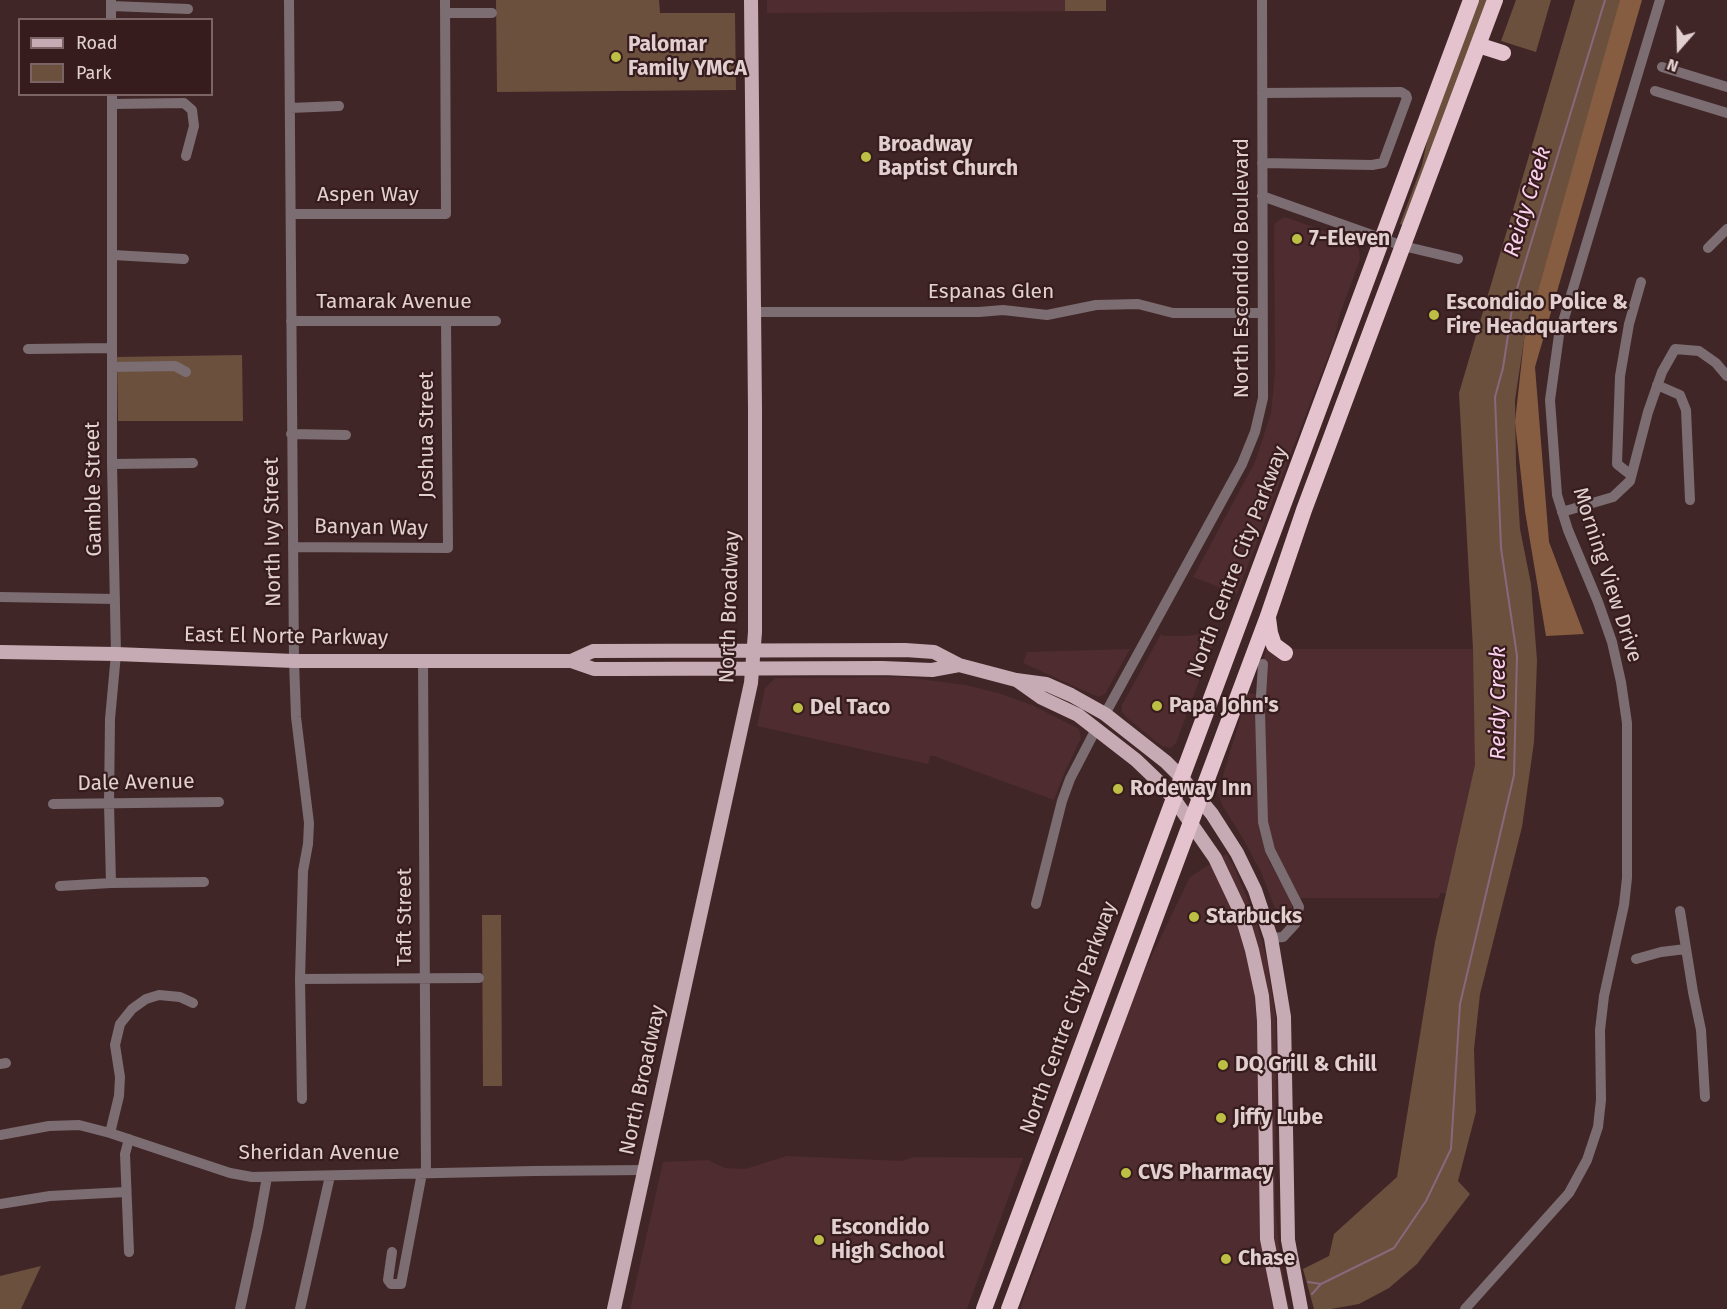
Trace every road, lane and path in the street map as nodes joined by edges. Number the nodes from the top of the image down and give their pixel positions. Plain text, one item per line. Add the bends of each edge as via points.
1 (289, 0) edge
2 (445, 0) edge
3 (751, 0) edge
4 (1262, 0) edge
5 (1471, 0) edge
6 (1495, 0) edge
7 (1660, 0) edge
8 (111, 3) edge
9 (188, 9) dead end
10 (445, 13) junction
11 (492, 13) dead end
12 (1478, 45) junction
13 (1503, 53) dead end
14 (1662, 67) dead end
15 (1727, 87) edge
16 (1655, 91) dead end
17 (1262, 93) junction
18 (112, 99) edge
19 (339, 106) dead end
20 (290, 108) junction
21 (1727, 113) edge
22 (186, 156) dead end
23 (1262, 163) junction
24 (1262, 196) junction
25 (291, 214) junction
26 (1727, 229) edge
27 (1382, 239) junction
28 (1403, 246) junction
29 (1708, 248) dead end
30 (113, 255) junction
31 (184, 259) dead end
32 (1458, 259) dead end
33 (1641, 282) dead end
34 (754, 312) junction
35 (1262, 313) junction
36 (291, 321) junction
37 (446, 321) junction
38 (496, 321) dead end
39 (112, 348) junction
40 (28, 349) dead end
41 (112, 367) junction
42 (186, 372) dead end
43 (1727, 376) edge
44 (1657, 385) junction
45 (291, 434) junction
46 (346, 435) dead end
47 (193, 463) dead end
48 (112, 464) junction
49 (1631, 475) junction
50 (1690, 500) dead end
51 (1562, 512) junction
52 (293, 547) junction
53 (448, 549) joint
54 (0, 597) edge
55 (115, 599) junction
56 (1269, 625) junction
57 (753, 650) junction
58 (0, 652) edge
59 (1285, 653) dead end
60 (116, 654) junction
61 (423, 660) junction
62 (294, 661) junction
63 (571, 661) junction
64 (1263, 664) joint
65 (959, 665) junction
66 (752, 669) junction
67 (1016, 680) junction
68 (1105, 714) junction
69 (1096, 729) junction
70 (1182, 778) junction
71 (1199, 798) junction
72 (1174, 799) junction
73 (219, 802) dead end
74 (53, 804) dead end
75 (109, 804) junction
76 (1191, 822) junction
77 (204, 882) dead end
78 (111, 883) junction
79 (60, 886) dead end
80 (1036, 904) dead end
81 (1680, 911) dead end
82 (1271, 938) junction
83 (1686, 950) junction
84 (1636, 959) dead end
85 (479, 978) dead end
86 (300, 979) junction
87 (425, 979) junction
88 (193, 1003) dead end
89 (1704, 1097) dead end
90 (302, 1099) dead end
91 (110, 1133) junction
92 (0, 1135) edge
93 (129, 1140) junction
94 (646, 1170) junction
95 (424, 1173) junction
96 (330, 1176) junction
97 (267, 1177) junction
98 (126, 1192) junction
99 (0, 1204) edge
100 (392, 1251) dead end
101 (129, 1252) dead end
102 (240, 1309) edge
103 (300, 1309) edge
104 (614, 1309) edge
105 (984, 1309) edge
106 (1009, 1309) edge
107 (1281, 1309) edge
108 (1301, 1309) edge
109 (1465, 1309) edge

1 - 20 street, North Ivy Street
2 - 10 street
3 - 34 main road, North Broadway
4 - 17 street, North Escondido Boulevard
5 - 27 highway, North Centre City Parkway
6 - 12 highway, North Centre City Parkway
7 - 51 street, Morning View Drive via 1559,335 1550,400 1557,495
8 - 9 street
10 - 11 street
10 - 25 street, Aspen Way via 446,214
12 - 13 highway
12 - 28 highway, North Centre City Parkway
14 - 15 street
16 - 21 street
17 - 23 street, North Escondido Boulevard
17 - 23 street via 1401,92 1407,98 1383,163
18 - 22 street via 184,104 192,110 194,126
18 - 30 street, Gamble Street
19 - 20 street
20 - 25 street, North Ivy Street
23 - 24 street, North Escondido Boulevard
24 - 27 street
24 - 35 street, North Escondido Boulevard
25 - 36 street, North Ivy Street
26 - 29 street
27 - 28 street
27 - 70 highway, North Centre City Parkway
28 - 32 street
28 - 56 highway, North Centre City Parkway via 1304,510
30 - 31 street
30 - 39 street, Gamble Street
33 - 49 street via 1629,324 1618,410 1617,464
34 - 35 street, Espanas Glen via 1003,310 1047,315 1096,305 1138,304 1173,313
34 - 57 main road, North Broadway
35 - 68 street, North Escondido Boulevard via 1263,398 1255,432 1242,464
36 - 37 street, Tamarak Avenue
36 - 45 street, North Ivy Street
37 - 38 street, Tamarak Avenue
37 - 53 street, Joshua Street
39 - 40 street
39 - 41 street, Gamble Street
41 - 42 street via 175,366
41 - 48 street, Gamble Street
43 - 44 street via 1699,351 1675,349
44 - 49 street
44 - 50 street via 1680,395 1686,410
45 - 46 street
45 - 52 street, North Ivy Street
47 - 48 street
48 - 55 street, Gamble Street
49 - 51 street via 1614,497
51 - 109 street, Morning View Drive via 1612,642 1627,723 1627,878 1600,1030 1598,1127 1587,1160 1569,1192
52 - 53 street, Banyan Way
52 - 62 street, North Ivy Street
54 - 55 street
55 - 60 street, Gamble Street
56 - 59 highway via 1274,645
56 - 64 highway
56 - 71 highway, North Centre City Parkway
57 - 63 main road, East El Norte Parkway via 593,651
57 - 65 main road, East El Norte Parkway via 934,652
57 - 66 main road, North Broadway
58 - 60 main road, East El Norte Parkway
60 - 62 main road, East El Norte Parkway
60 - 75 street, Gamble Street
61 - 62 main road, East El Norte Parkway
61 - 63 main road, East El Norte Parkway
61 - 87 street, Taft Street
62 - 86 street, North Ivy Street via 296,717 309,823 303,871
63 - 66 main road, East El Norte Parkway via 594,669
64 - 82 street via 1263,822 1270,850 1299,907 1296,924 1283,937
65 - 66 main road, East El Norte Parkway via 932,670
65 - 67 main road
66 - 94 main road, North Broadway
67 - 68 main road via 1046,684
67 - 69 main road
68 - 70 main road
69 - 72 main road via 1139,762
69 - 80 street via 1062,801
70 - 71 main road
70 - 72 highway, North Centre City Parkway
71 - 76 highway, North Centre City Parkway
71 - 82 main road via 1245,869
72 - 76 main road
72 - 105 highway, North Centre City Parkway
73 - 75 street, Dale Avenue
74 - 75 street, Dale Avenue
75 - 78 street, Gamble Street
76 - 106 highway, North Centre City Parkway
76 - 107 main road via 1233,894 1257,971 1264,1021 1267,1239
77 - 78 street
78 - 79 street
81 - 83 street
82 - 108 main road via 1284,1017 1288,1240
83 - 84 street
83 - 89 street via 1701,1030
85 - 87 street
86 - 87 street
86 - 90 street, North Ivy Street
87 - 95 street, Taft Street
88 - 91 street via 159,995 132,1009 120,1024 115,1045 119,1096
91 - 92 street, Sheridan Avenue via 80,1125 60,1125
91 - 93 street, Sheridan Avenue
93 - 97 street, Sheridan Avenue via 230,1173
93 - 98 street via 125,1154
94 - 95 street, Sheridan Avenue
94 - 104 main road, North Broadway
95 - 96 street, Sheridan Avenue
95 - 100 street, Taft Street via 401,1284 390,1284 388,1280
96 - 97 street, Sheridan Avenue
96 - 103 street
97 - 102 street
98 - 99 street via 50,1196
98 - 101 street

